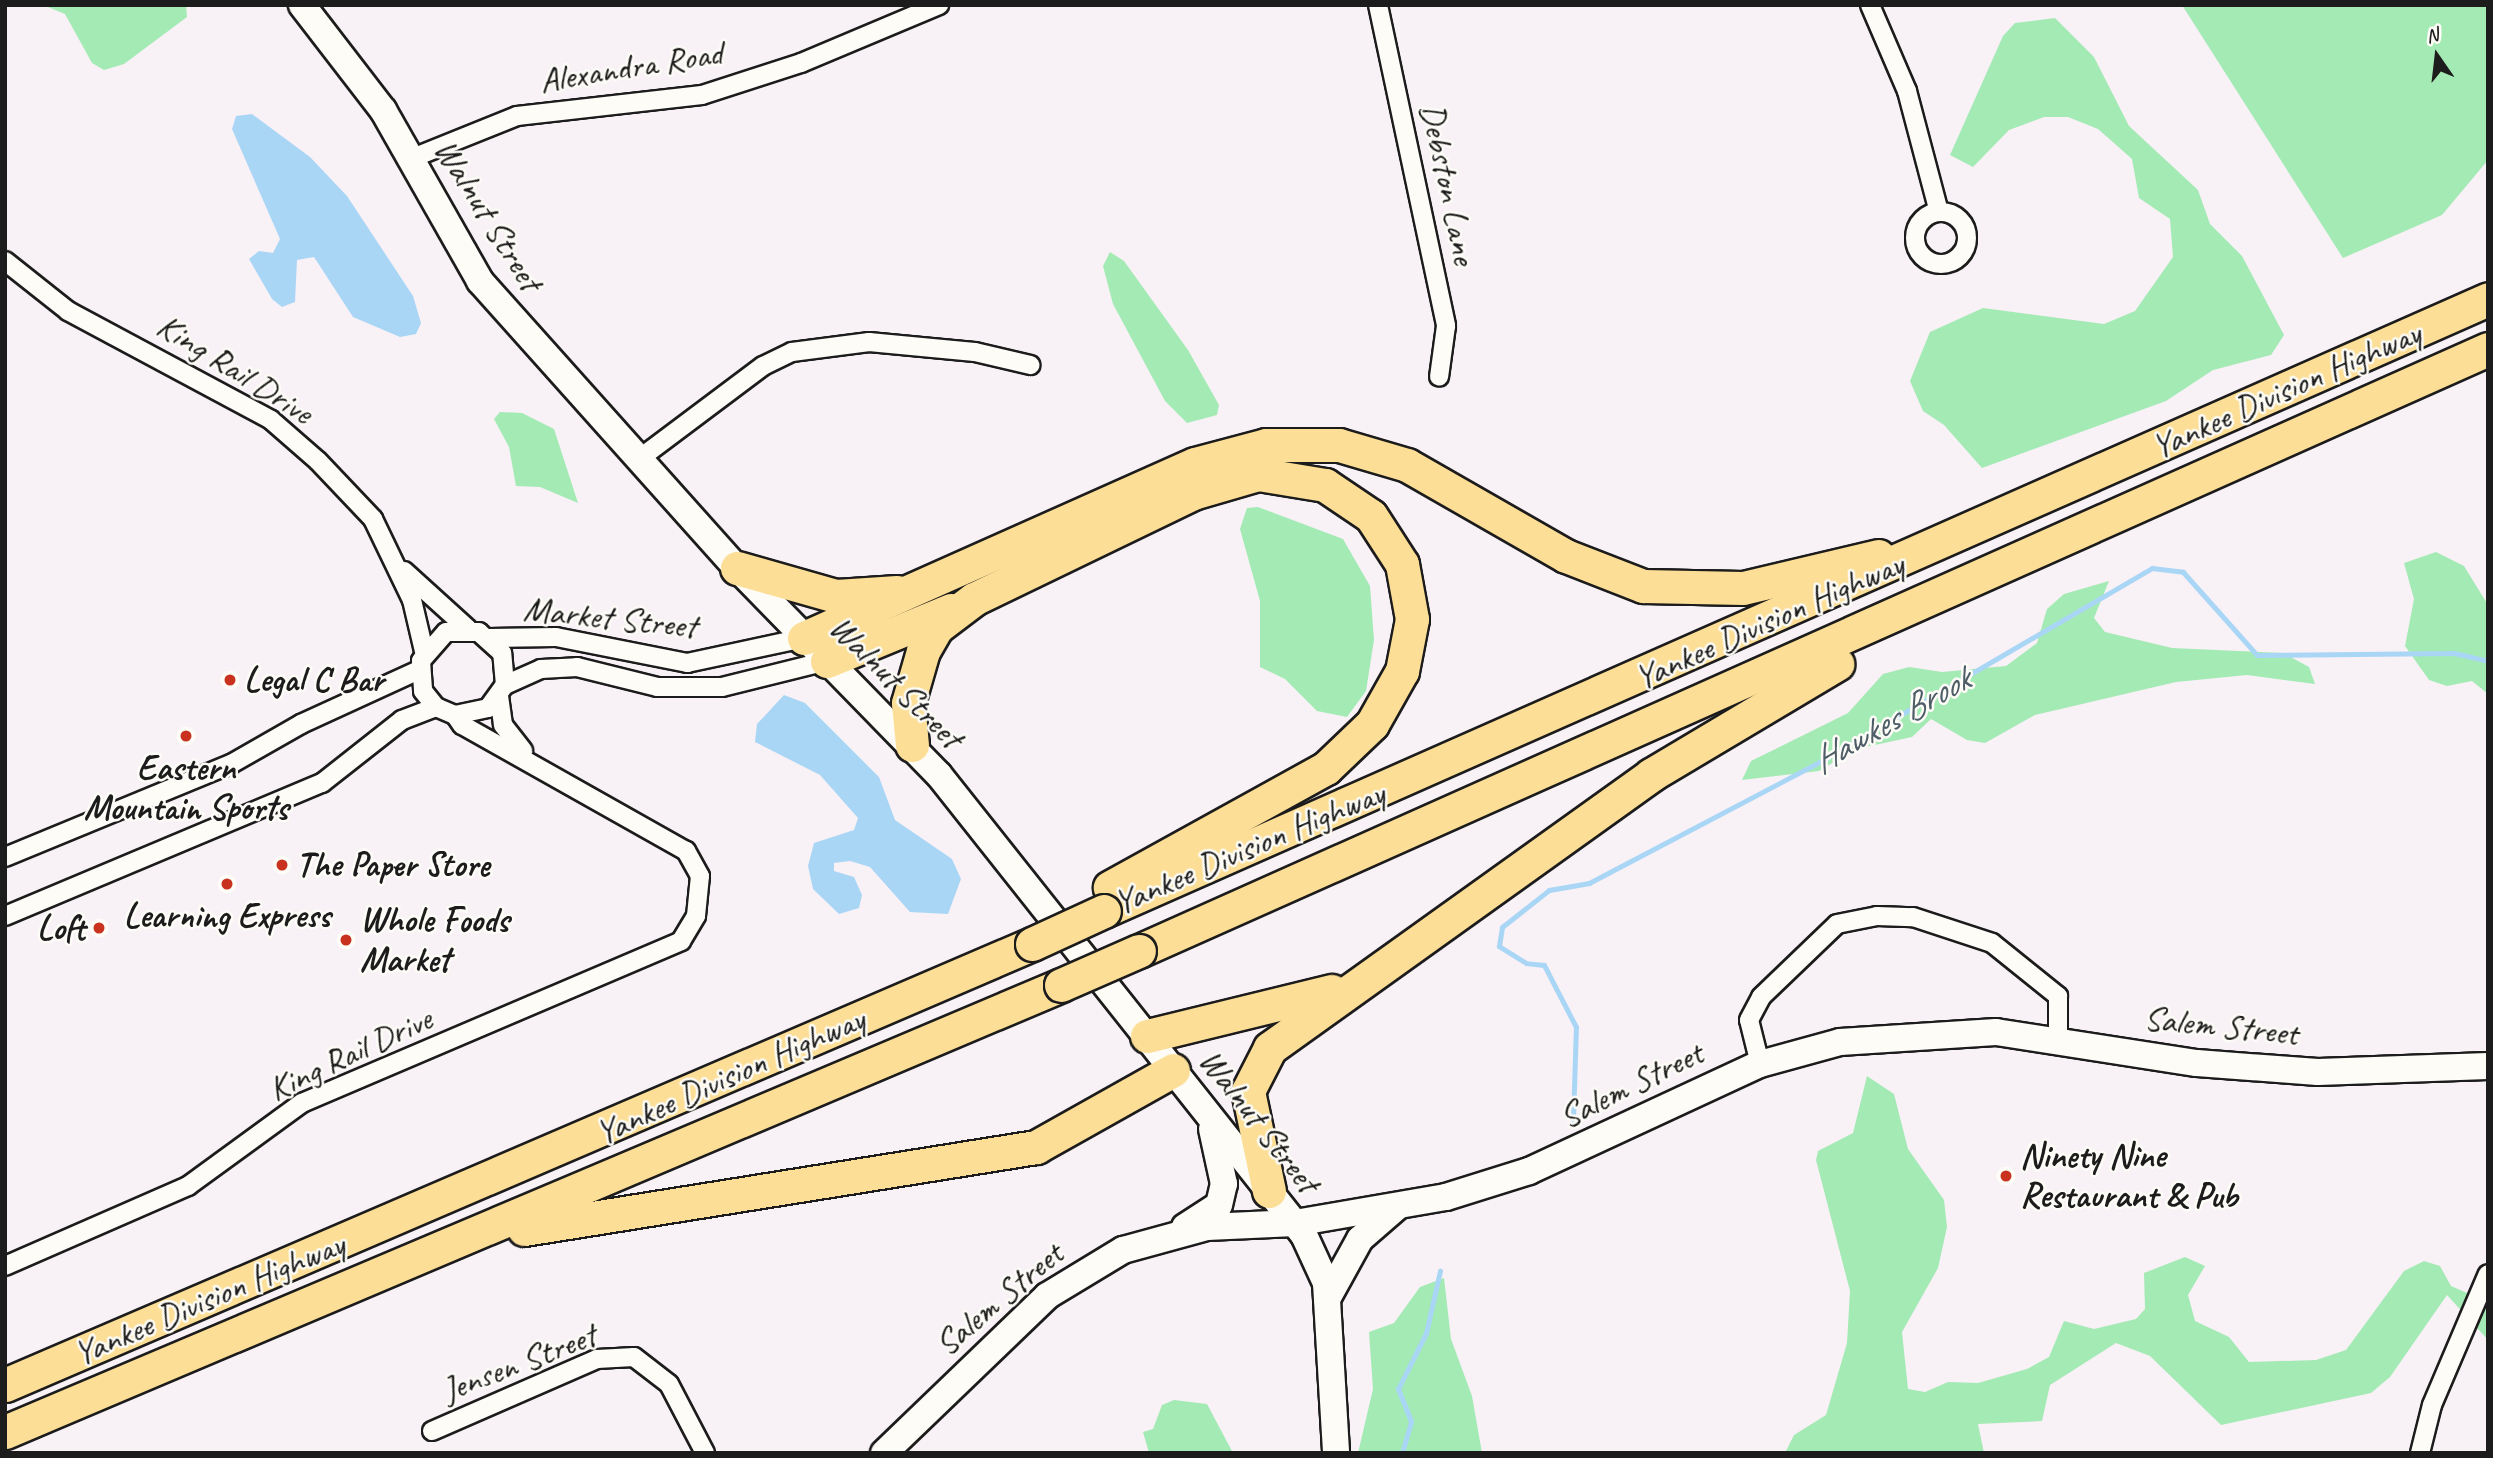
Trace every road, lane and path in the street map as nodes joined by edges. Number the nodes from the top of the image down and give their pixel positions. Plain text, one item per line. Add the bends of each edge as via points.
1 (302, 5) edge
2 (939, 5) edge
3 (1378, 5) edge
4 (1870, 5) edge
5 (410, 159) junction
6 (1939, 212) dead end
7 (5, 261) edge
8 (2488, 299) edge
9 (2488, 349) edge
10 (1030, 365) dead end
11 (1439, 377) dead end
12 (639, 459) junction
13 (1975, 530) junction
14 (399, 567) junction
15 (737, 568) junction
16 (2003, 568) junction
17 (917, 588) junction
18 (974, 599) junction
19 (468, 629) junction
20 (489, 638) junction
21 (816, 650) junction
22 (424, 652) junction
23 (419, 670) junction
24 (502, 690) junction
25 (436, 707) junction
26 (455, 715) junction
27 (912, 745) junction
28 (541, 768) junction
29 (5, 857) edge
30 (1096, 905) junction
31 (5, 916) edge
32 (1370, 975) junction
33 (1147, 1036) junction
34 (2058, 1041) junction
35 (1760, 1064) junction
36 (2488, 1066) edge
37 (1174, 1070) junction
38 (1205, 1111) junction
39 (1269, 1191) junction
40 (1399, 1205) junction
41 (1295, 1223) junction
42 (1153, 1240) junction
43 (450, 1244) junction
44 (5, 1266) edge
45 (2488, 1274) edge
46 (1327, 1299) junction
47 (5, 1385) edge
48 (432, 1431) dead end
49 (5, 1432) edge
50 (705, 1453) edge
51 (884, 1453) edge
52 (1336, 1453) edge
53 (2420, 1453) edge

1 - 5 main road, Walnut Street via 352,65
2 - 5 street, Alexandra Road via 801,63 702,95 517,116
3 - 11 street, Debston Lane via 1446,326
4 - 6 street via 1907,91
5 - 12 main road, Walnut Street via 480,281
7 - 14 street, King Rail Drive via 68,311 284,429 373,519
8 - 13 highway, Yankee Division Highway
9 - 16 highway, Yankee Division Highway
10 - 12 street via 975,352 869,342 792,352 763,366
12 - 15 main road, Walnut Street
13 - 17 highway via 1743,588 1643,586 1566,556 1407,465 1339,446 1266,445 1195,464
13 - 30 highway, Yankee Division Highway
14 - 19 street, King Rail Drive
14 - 22 street, King Rail Drive
15 - 17 highway via 836,596
15 - 21 main road, Walnut Street
16 - 32 highway via 1651,775
16 - 43 highway, Yankee Division Highway, bridge via 1061,985
17 - 21 highway
18 - 21 highway
18 - 27 highway via 937,627 923,650 908,703
18 - 30 highway via 1193,493 1258,474 1325,485 1371,516 1402,564 1412,619 1402,671 1372,724 1326,768
19 - 20 street, Market Street
19 - 22 street via 446,632
20 - 21 street, Market Street via 556,637 687,663
20 - 24 street, Market Street via 502,653
21 - 24 street, Market Street via 722,687 657,687 577,667 541,669
21 - 27 main road, Walnut Street
22 - 23 street
23 - 25 street via 423,691
23 - 29 street via 231,764
24 - 26 street, Market Street via 472,715
24 - 28 street, King Rail Drive via 508,737
25 - 26 street
25 - 31 street via 402,720 323,783
26 - 28 street, King Rail Drive
27 - 33 main road, Walnut Street
28 - 44 street, King Rail Drive via 686,851 700,876 696,916 681,941 302,1103 188,1186
30 - 47 highway, Yankee Division Highway via 1043,939
32 - 33 highway via 1316,997
32 - 39 highway via 1289,1030 1254,1072 1249,1110
33 - 37 main road, Walnut Street
34 - 35 main road, Salem Street via 1996,1032 1908,1034 1840,1042
34 - 35 street via 2058,996 1992,943 1913,917 1877,916 1837,924 1760,997 1749,1020
34 - 36 main road, Salem Street via 2197,1063 2318,1072
35 - 40 main road, Salem Street via 1529,1171
37 - 38 main road, Walnut Street
37 - 43 highway via 1026,1150 845,1181 676,1201
38 - 39 main road, Walnut Street
38 - 42 main road via 1223,1156 1219,1205 1204,1219
39 - 41 main road, Walnut Street
40 - 41 main road, Salem Street
40 - 46 main road via 1360,1239
41 - 42 main road, Salem Street via 1207,1227
41 - 46 main road, Walnut Street
42 - 51 main road, Salem Street via 1093,1266 1047,1296
43 - 49 highway, Yankee Division Highway
45 - 53 street via 2436,1392
46 - 52 main road, Walnut Street
48 - 50 street, Jensen Street via 597,1359 634,1357 669,1384

